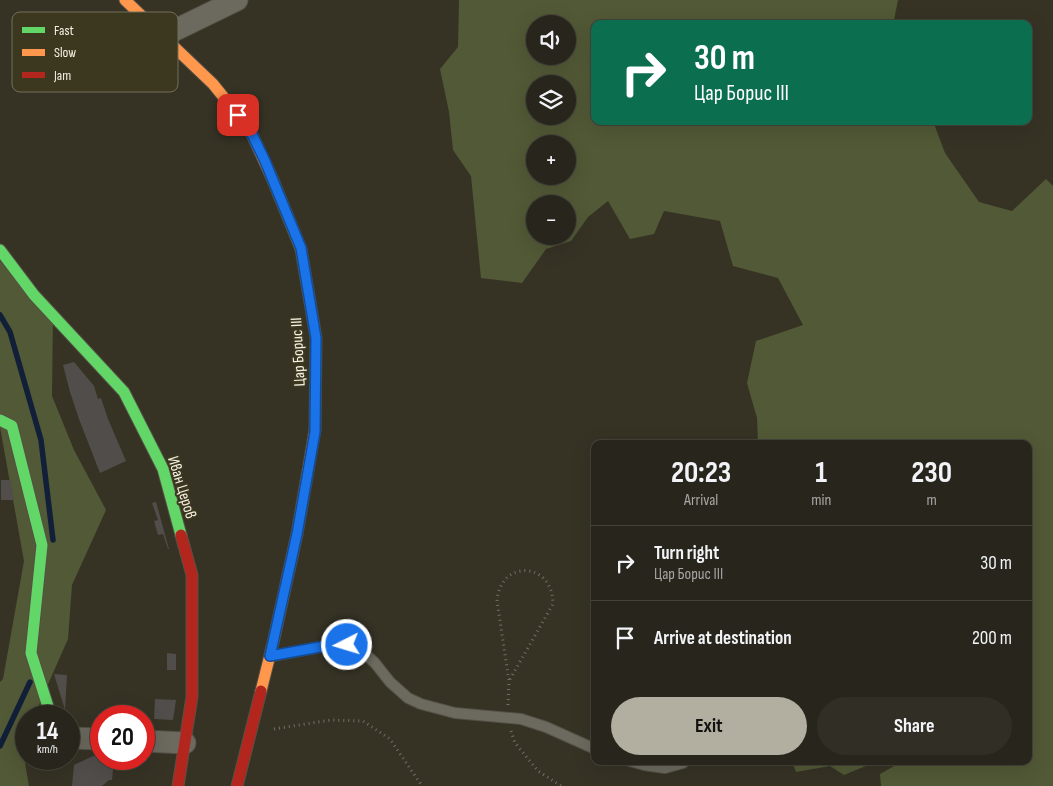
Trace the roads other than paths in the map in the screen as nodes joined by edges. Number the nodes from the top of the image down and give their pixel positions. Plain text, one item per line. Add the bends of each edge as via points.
1 (125, 0) edge
2 (237, 0) edge
3 (138, 12) edge
4 (178, 29) edge
5 (178, 50) edge
6 (0, 250) edge
7 (0, 420) edge
8 (270, 656) junction
9 (47, 705) edge
10 (155, 742) edge
11 (185, 743) junction
12 (591, 747) edge
13 (644, 765) edge
14 (674, 765) edge
15 (178, 786) edge
16 (237, 786) edge

1 - 3 street, Цар Борис III
2 - 4 street
5 - 8 street, Цар Борис III via 213,84 250,130 265,161 301,248 316,338 315,432
6 - 11 street, Иван Церов via 34,295 124,392 164,469 192,575 192,697
7 - 9 street via 12,426 42,545 31,653
8 - 12 lane via 347,645 362,651 390,682 408,698 421,704 455,713 521,719
8 - 16 street, Цар Борис III
10 - 11 street
11 - 15 street, Иван Церов
13 - 14 lane via 665,768

